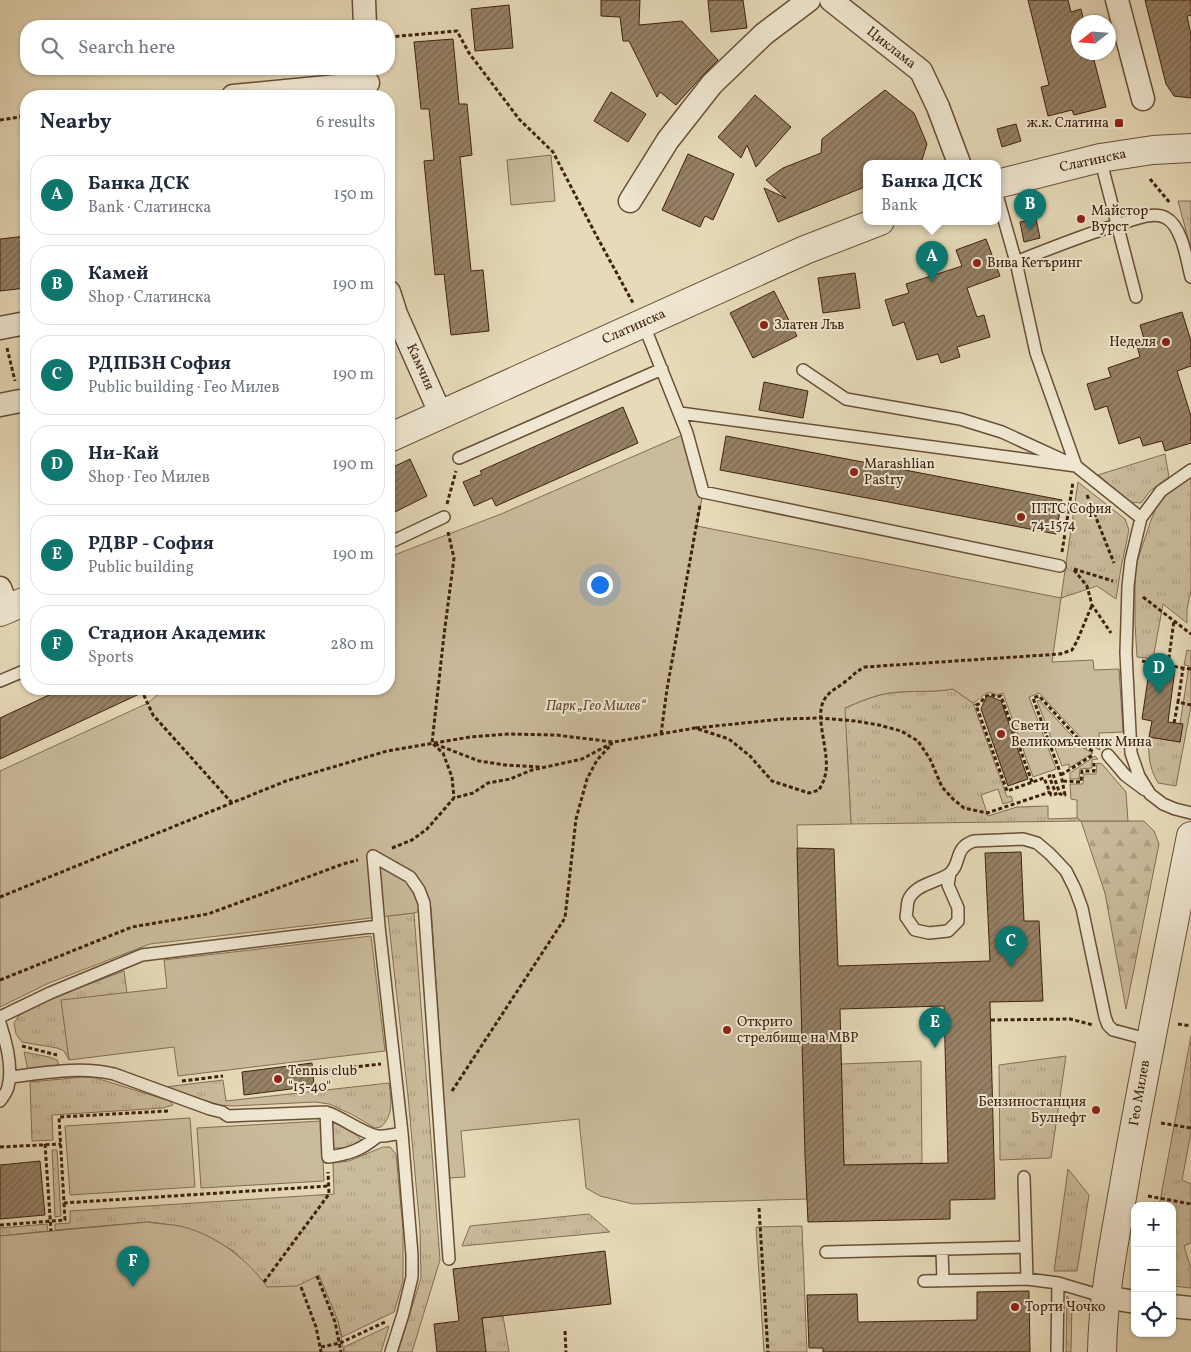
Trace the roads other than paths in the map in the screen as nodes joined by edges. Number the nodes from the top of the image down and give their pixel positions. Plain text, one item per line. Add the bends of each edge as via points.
1 (364, 0) edge
2 (810, 0) edge
3 (831, 0) edge
4 (1118, 0) edge
5 (365, 20) edge
6 (368, 83) edge
7 (295, 90) edge
8 (1143, 99) dead end
9 (1191, 148) edge
10 (1100, 158) junction
11 (958, 160) edge
12 (1001, 183) edge
13 (630, 201) dead end
14 (1001, 209) edge
15 (870, 225) edge
16 (1117, 225) junction
17 (1016, 262) junction
18 (1191, 277) edge
19 (1136, 297) dead end
20 (638, 314) junction
21 (395, 321) edge
22 (20, 324) edge
23 (1, 328) edge
24 (662, 369) junction
25 (803, 370) dead end
26 (680, 413) junction
27 (441, 415) junction
28 (395, 435) edge
29 (459, 458) road end
30 (1076, 466) junction
31 (1191, 470) edge
32 (444, 516) road end
33 (1140, 518) junction
34 (395, 540) edge
35 (1060, 566) road end
36 (20, 673) edge
37 (0, 682) edge
38 (1104, 758) road end
39 (1150, 794) junction
40 (1191, 813) edge
41 (1191, 836) edge
42 (950, 873) junction
43 (379, 926) junction
44 (0, 1017) edge
45 (0, 1023) edge
46 (1150, 1040) junction
47 (10, 1077) junction
48 (0, 1101) edge
49 (326, 1112) junction
50 (402, 1133) junction
51 (378, 1136) junction
52 (1024, 1177) dead end
53 (1026, 1247) junction
54 (942, 1249) junction
55 (826, 1252) dead end
56 (449, 1259) dead end
57 (1027, 1280) junction
58 (924, 1281) dead end
59 (943, 1281) junction
60 (1058, 1284) junction
61 (1105, 1297) junction
62 (1131, 1301) edge
63 (1176, 1306) edge
64 (1191, 1308) edge
65 (391, 1352) edge
66 (1057, 1352) edge
67 (1102, 1352) edge

1 - 5 street
2 - 13 street via 764,34 712,84 668,140
3 - 11 street, Циклама via 921,71
4 - 8 street
6 - 7 street
9 - 10 street, Слатинска
10 - 12 street, Слатинска
10 - 16 lane
14 - 17 lane
15 - 20 street, Слатинска
16 - 17 lane
16 - 18 lane via 1148,216 1167,218 1179,233
16 - 19 lane
17 - 30 lane via 1036,353
20 - 24 lane
20 - 27 street, Слатинска
21 - 27 street, Камчия
22 - 23 street
24 - 26 lane
24 - 29 lane
25 - 30 lane via 846,399 960,419 1002,432
26 - 30 lane
26 - 35 lane via 703,492
27 - 28 street, Слатинска
30 - 33 lane
31 - 33 lane via 1161,491
32 - 34 lane
33 - 39 lane via 1128,586 1126,653 1131,753
36 - 37 lane
38 - 39 lane
39 - 40 lane via 1174,809
41 - 46 street, Гео Милев
42 - 42 lane via 948,884 958,908 958,921 948,931 929,933 915,930 906,917 909,900 919,888
42 - 46 lane via 962,847 974,841 1023,839 1037,843 1066,871 1075,889 1108,1025 1113,1030
43 - 44 lane via 142,955 50,992
43 - 50 lane
43 - 56 lane via 373,856 410,877 424,903
45 - 47 lane
46 - 61 street, Гео Милев
47 - 48 lane via 8,1090
47 - 49 lane via 98,1070 228,1116
49 - 51 lane
49 - 51 lane via 328,1157 355,1152
50 - 51 lane
50 - 65 lane via 412,1277
52 - 53 lane
53 - 54 lane
53 - 57 lane
54 - 55 lane
54 - 59 lane
57 - 59 lane
57 - 60 lane
58 - 59 lane
60 - 61 lane
60 - 66 lane
61 - 62 street
61 - 67 street, Гео Милев
63 - 64 street

